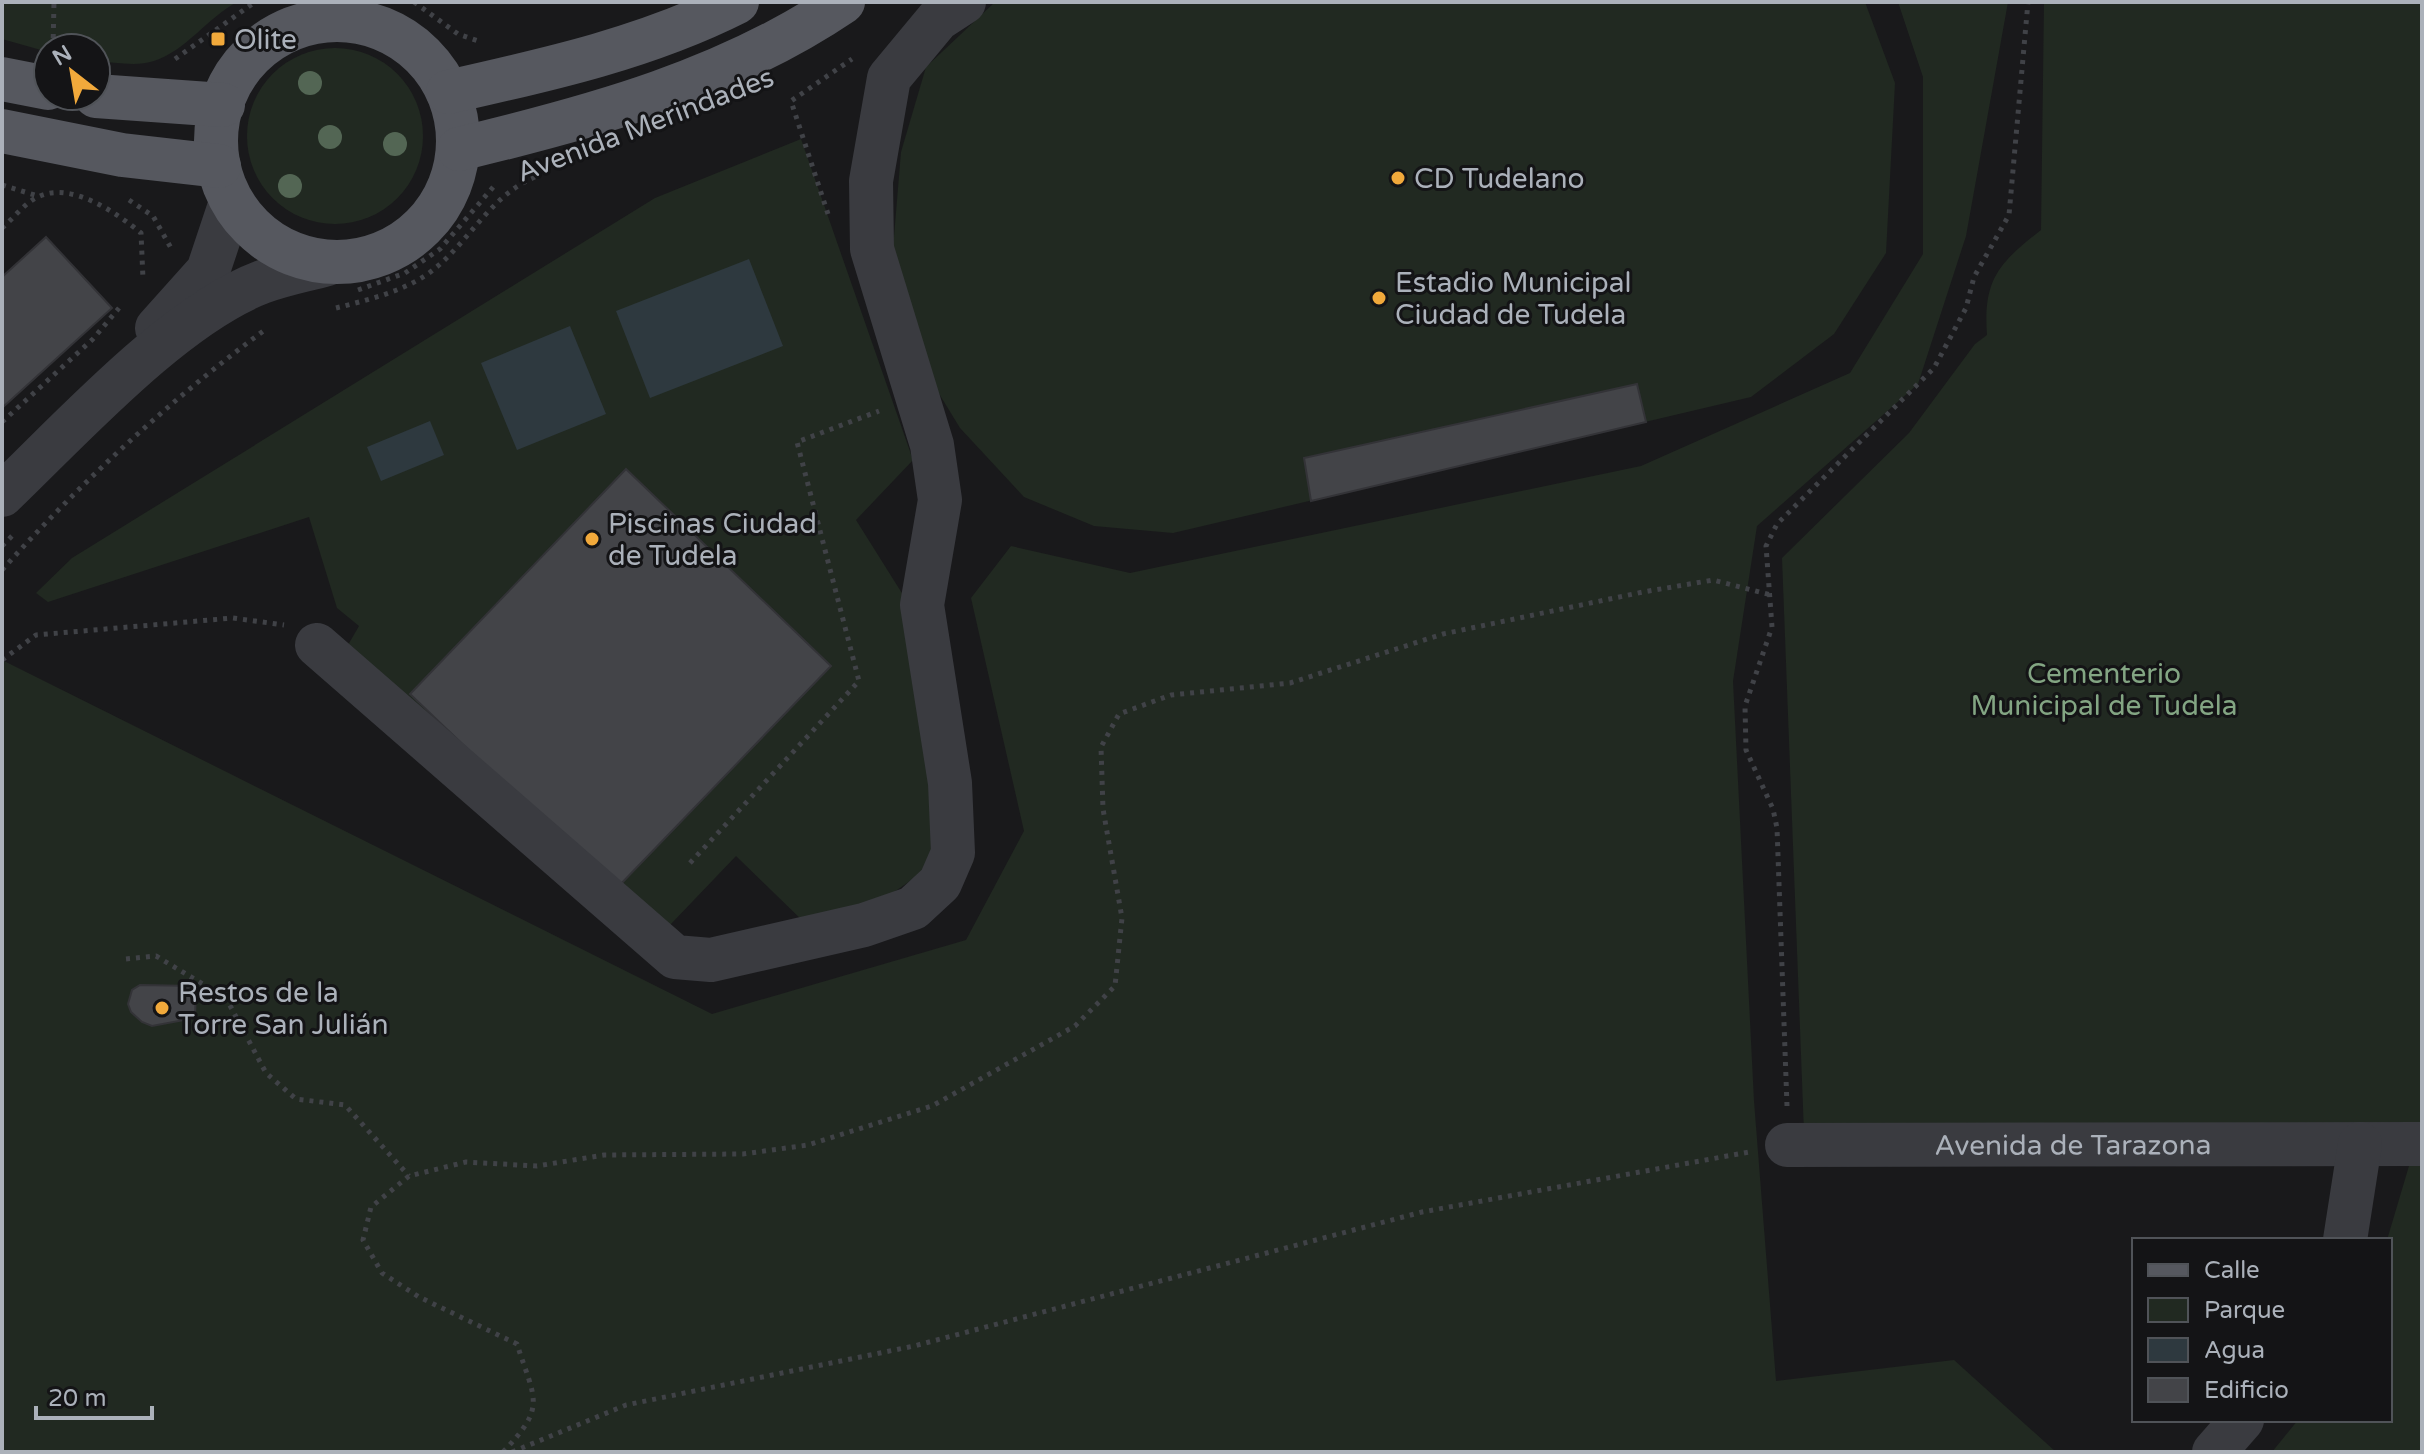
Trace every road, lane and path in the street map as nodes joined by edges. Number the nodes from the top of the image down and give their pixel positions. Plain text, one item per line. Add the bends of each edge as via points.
1 (54, 2) edge
2 (255, 2) edge
3 (737, 2) edge
4 (843, 2) edge
5 (964, 2) edge
6 (2028, 2) edge
7 (340, 10) edge
8 (53, 32) edge
9 (861, 53) dead end
10 (168, 65) dead end
11 (2, 79) edge
12 (32, 85) edge
13 (448, 92) junction
14 (112, 97) edge
15 (223, 105) junction
16 (2, 131) edge
17 (459, 149) junction
18 (551, 171) dead end
19 (503, 179) dead end
20 (225, 184) junction
21 (2, 185) edge
22 (119, 193) dead end
23 (38, 196) junction
24 (2, 228) edge
25 (834, 229) dead end
26 (173, 255) dead end
27 (336, 279) junction
28 (137, 286) dead end
29 (120, 306) dead end
30 (323, 310) dead end
31 (268, 327) dead end
32 (891, 407) dead end
33 (2, 422) edge
34 (2, 468) edge
35 (2, 495) edge
36 (2, 570) edge
37 (1771, 595) junction
38 (317, 645) joint
39 (2, 660) edge
40 (690, 863) dead end
41 (126, 959) dead end
42 (2360, 1144) junction
43 (2422, 1144) edge
44 (1787, 1145) junction
45 (409, 1176) junction
46 (2345, 1238) edge
47 (2240, 1422) edge
48 (503, 1452) edge
49 (512, 1452) edge
50 (2214, 1452) edge

1 - 8 path
2 - 10 path
3 - 13 main road via 704,19 577,63
4 - 17 main road, Avenida Merindades via 689,83 562,124
5 - 38 street via 938,19 889,78 871,181 872,249 932,445 940,500 922,605 950,783 953,853 940,883 913,908 864,925 711,960 675,957
6 - 37 path via 2009,215 1974,277 1966,308 1934,368 1777,524 1766,546
7 - 13 main road via 405,39 431,62
7 - 15 main road via 265,41 237,69
9 - 25 path via 791,101
11 - 12 main road
13 - 17 main road
14 - 15 main road
15 - 20 main road via 217,135
16 - 20 main road via 122,155
17 - 27 main road via 451,187 431,220 402,246
18 - 30 path via 521,182 496,201 428,274 389,293
19 - 27 path, Avenida Merindades via 440,249 383,284
20 - 27 main road via 271,245
20 - 34 street via 208,271 162,324 68,403
21 - 23 path
22 - 26 path via 153,216
23 - 24 path
23 - 28 path via 57,192 108,206 141,233 144,278
27 - 35 street via 260,283 172,338
29 - 33 path via 93,339
31 - 36 path via 198,379 58,508
32 - 40 path via 797,442 859,681
37 - 44 path via 1772,627 1745,706 1746,750 1777,828
37 - 45 path via 1713,580 1643,592 1443,634 1290,683 1171,695 1119,714 1101,747 1103,809 1122,918 1115,986 1075,1026 932,1106 808,1145 743,1154 604,1155 537,1166 466,1162
38 - 39 path via 290,626 233,618 36,635
41 - 45 path via 156,956 226,998 266,1073 296,1099 345,1105
42 - 43 street, Avenida de Tarazona
42 - 44 street, Avenida de Tarazona
42 - 46 street
44 - 49 path via 1422,1212 914,1346 626,1405
45 - 48 path via 371,1207 363,1240 382,1273 419,1297 517,1344 535,1400 529,1425
47 - 50 street

